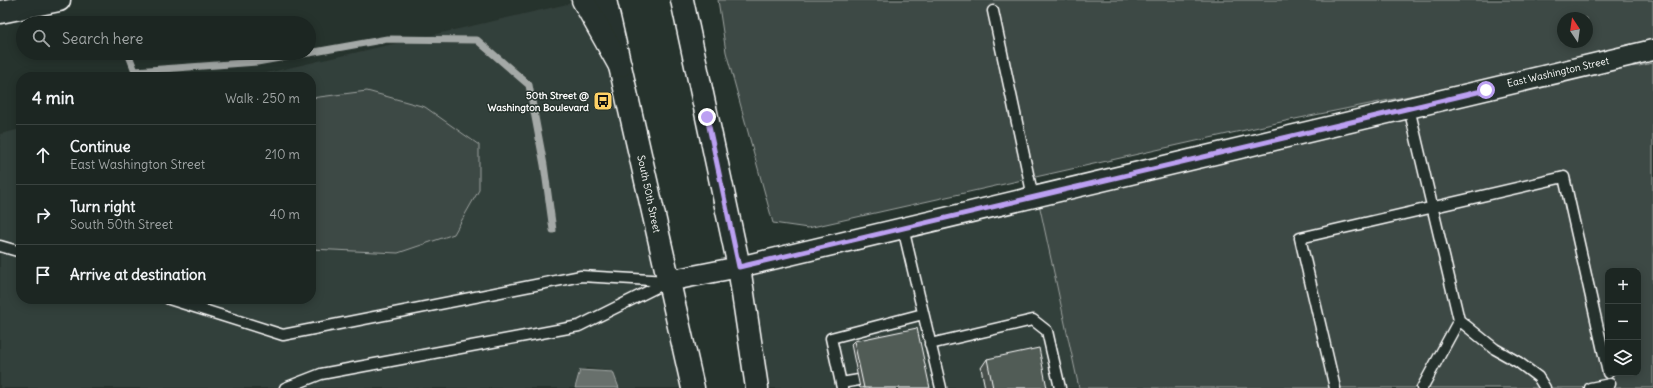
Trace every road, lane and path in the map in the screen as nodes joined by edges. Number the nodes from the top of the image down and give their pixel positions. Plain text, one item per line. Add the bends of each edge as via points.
1 (59, 0) edge
2 (583, 0) edge
3 (605, 0) edge
4 (682, 0) edge
5 (993, 11) dead end
6 (0, 12) edge
7 (1653, 50) edge
8 (620, 66) junction
9 (1409, 108) junction
10 (1033, 197) junction
11 (1432, 208) junction
12 (903, 228) junction
13 (0, 246) edge
14 (16, 251) edge
15 (739, 267) junction
16 (668, 281) junction
17 (185, 304) edge
18 (923, 314) junction
19 (1459, 320) junction
20 (930, 344) junction
21 (1605, 360) edge
22 (1609, 376) edge
23 (858, 380) dead end
24 (841, 386) edge
25 (1611, 386) edge
26 (285, 388) edge
27 (693, 388) edge
28 (757, 388) edge
29 (941, 388) edge
30 (1060, 388) edge
31 (1335, 388) edge
32 (1422, 388) edge
33 (1545, 388) edge
34 (1590, 388) edge

1 - 6 main road
2 - 8 main road
3 - 8 main road, South 50th Street
4 - 15 main road
5 - 10 lane
7 - 9 street, East Washington Street
8 - 16 main road, South 50th Street
9 - 10 street, East Washington Street
9 - 11 lane
10 - 12 street, East Washington Street
11 - 19 lane
11 - 21 lane via 1564,177
11 - 31 lane via 1300,238
12 - 15 street, East Washington Street
12 - 18 lane
13 - 14 lane
15 - 16 street, East Washington Street
15 - 28 main road
16 - 17 lane via 581,276 283,335
16 - 26 lane via 579,326 321,374
16 - 27 main road, South 50th Street
18 - 20 lane
18 - 24 lane via 831,338
19 - 32 lane
19 - 33 lane via 1495,349 1538,377
20 - 29 lane via 931,363
20 - 30 lane via 1033,320 1048,330
22 - 25 lane
23 - 24 lane
25 - 34 lane

